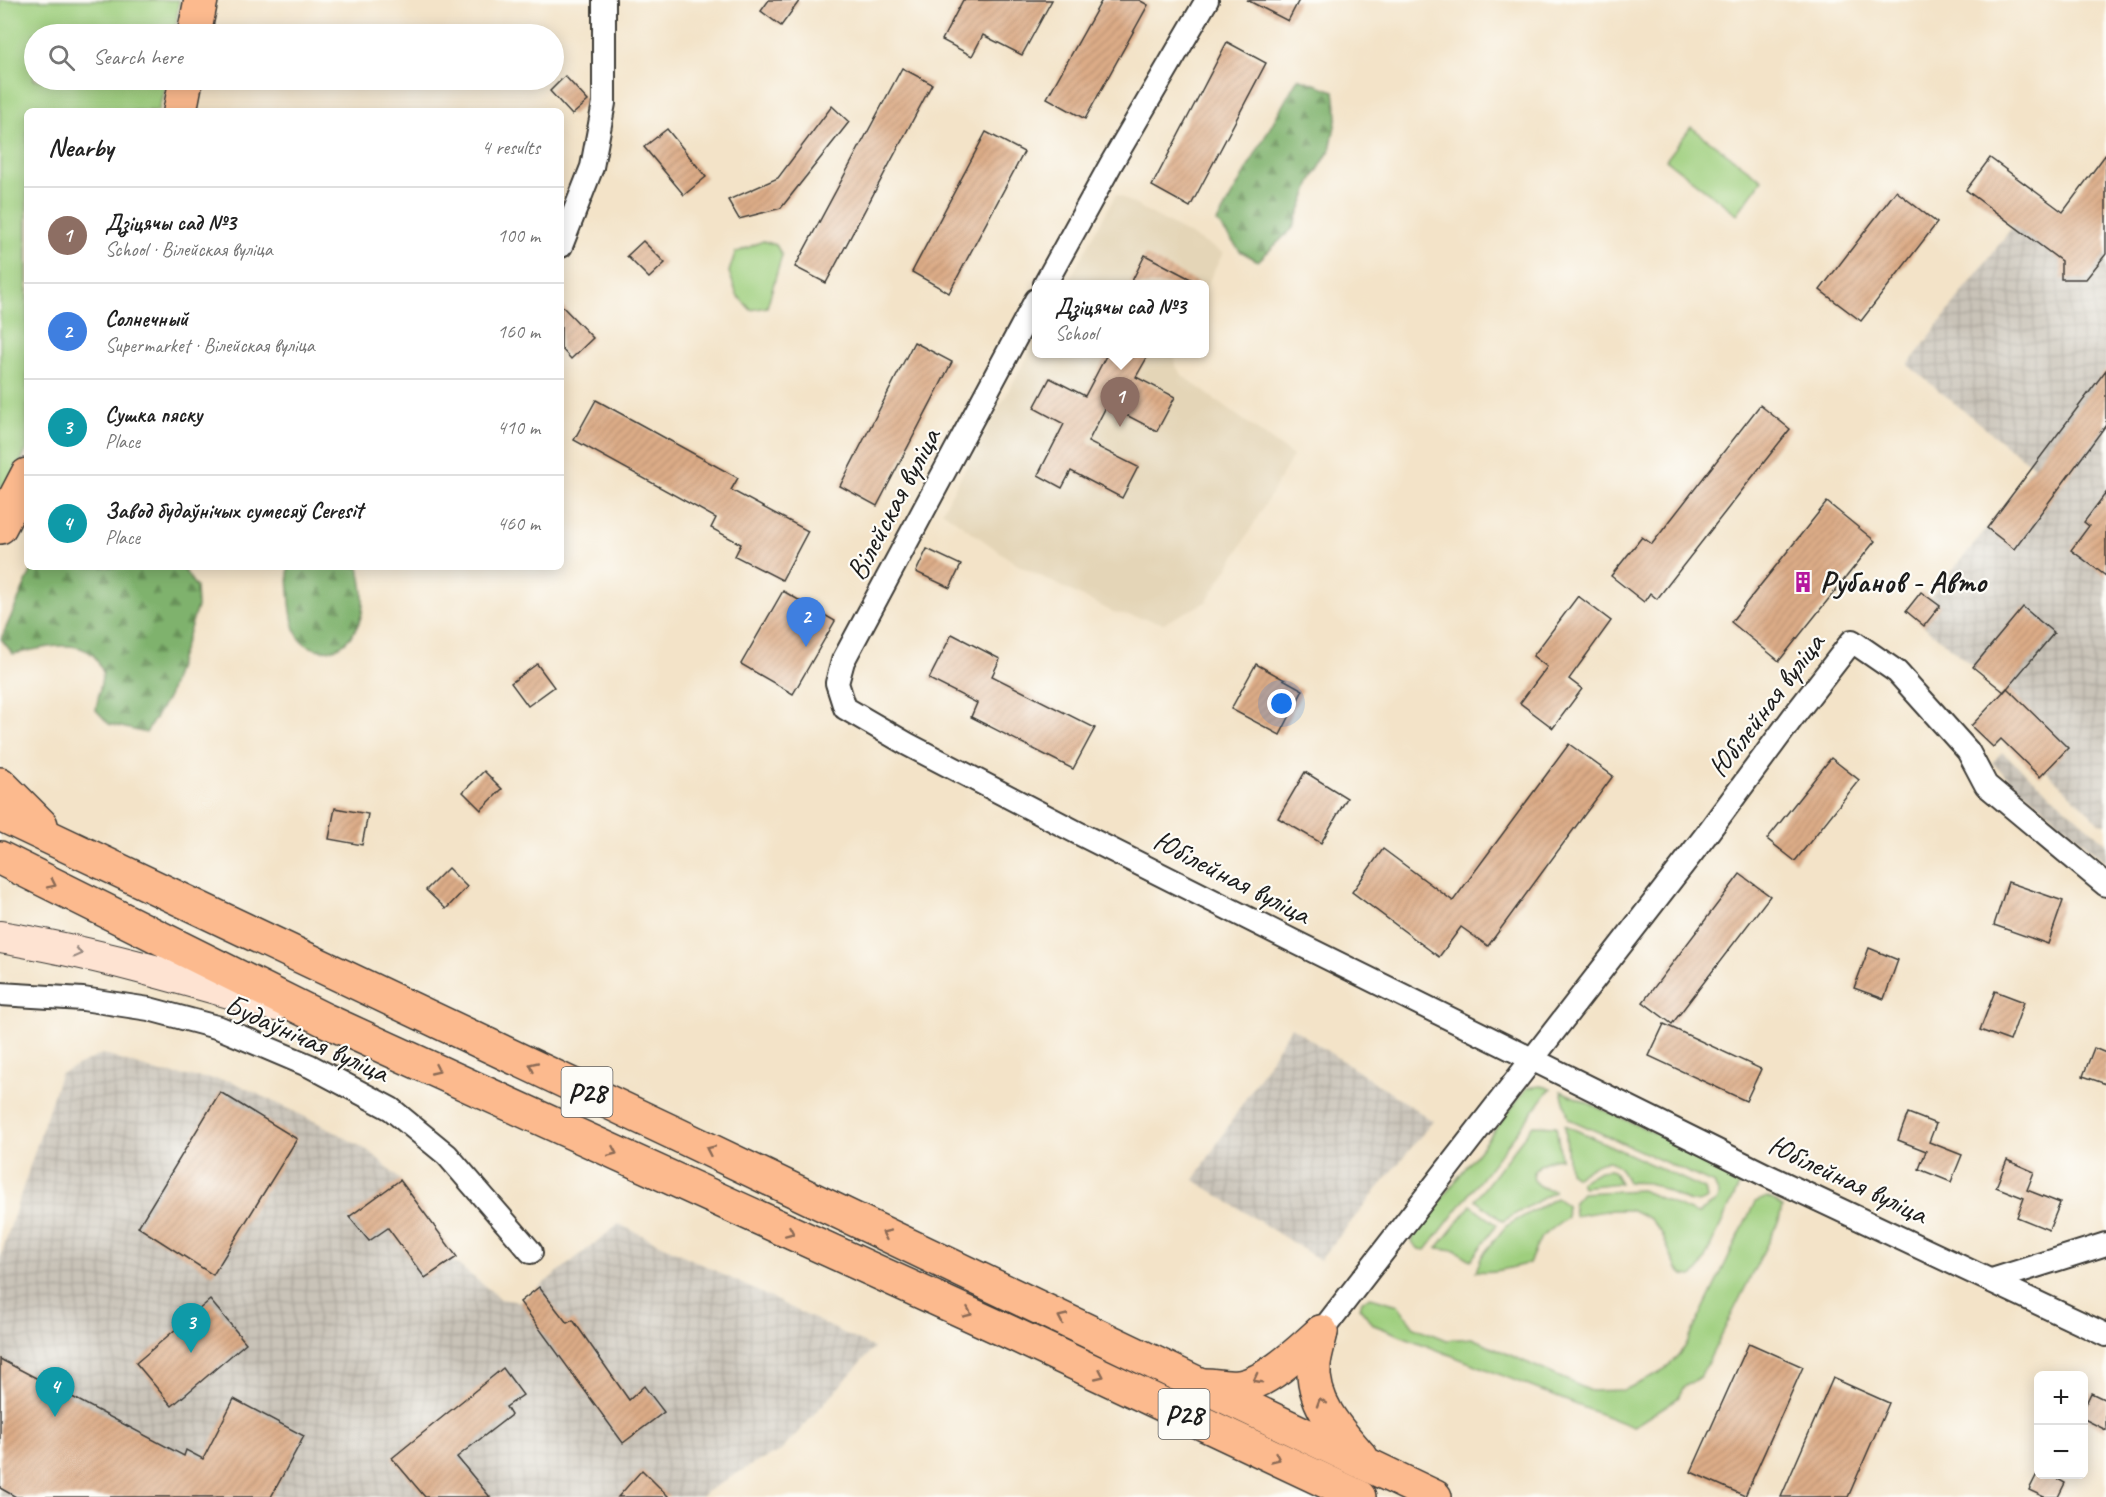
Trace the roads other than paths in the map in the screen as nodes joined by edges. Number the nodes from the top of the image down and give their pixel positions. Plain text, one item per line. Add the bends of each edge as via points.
1 (201, 0) edge
2 (604, 0) edge
3 (1207, 0) edge
4 (196, 24) edge
5 (184, 90) edge
6 (181, 108) edge
7 (564, 238) edge
8 (1048, 280) edge
9 (1032, 307) edge
10 (24, 481) edge
11 (0, 526) edge
12 (907, 744) joint
13 (0, 784) edge
14 (0, 814) edge
15 (60, 843) junction
16 (0, 858) edge
17 (2106, 885) edge
18 (0, 936) edge
19 (0, 994) edge
20 (325, 1020) junction
21 (1533, 1059) junction
22 (2106, 1244) edge
23 (531, 1252) dead end
24 (1992, 1280) junction
25 (1321, 1332) junction
26 (2106, 1335) edge
27 (1199, 1384) junction
28 (1369, 1466) junction
29 (1359, 1497) edge
30 (1435, 1497) edge

1 - 4 highway
2 - 7 street via 604,104 592,167
3 - 8 street
5 - 6 highway
9 - 12 street, Вілейская вуліца via 843,661 837,683 845,708
10 - 11 highway
12 - 21 street, Юбілейная вуліца
13 - 15 highway
14 - 15 highway, Р28
27 -> 15 highway, Р28
16 -> 20 highway, Р28
17 - 21 street, Юбілейная вуліца via 1986,785 1968,751 1897,672 1852,641
18 -> 20 main road via 168,975
19 - 23 street, Будаўнічая вуліца via 83,999 149,1009 220,1028 310,1066 391,1109 447,1155
20 -> 29 highway, Р28 via 1009,1332
21 - 24 street, Юбілейная вуліца via 1767,1175
21 - 25 street
22 - 24 street
24 - 26 street, Юбілейная вуліца
25 -> 27 highway via 1297,1354 1253,1383 1238,1387
28 -> 25 highway via 1325,1413 1314,1365
27 - 28 highway, Р28
28 - 30 highway, Р28

